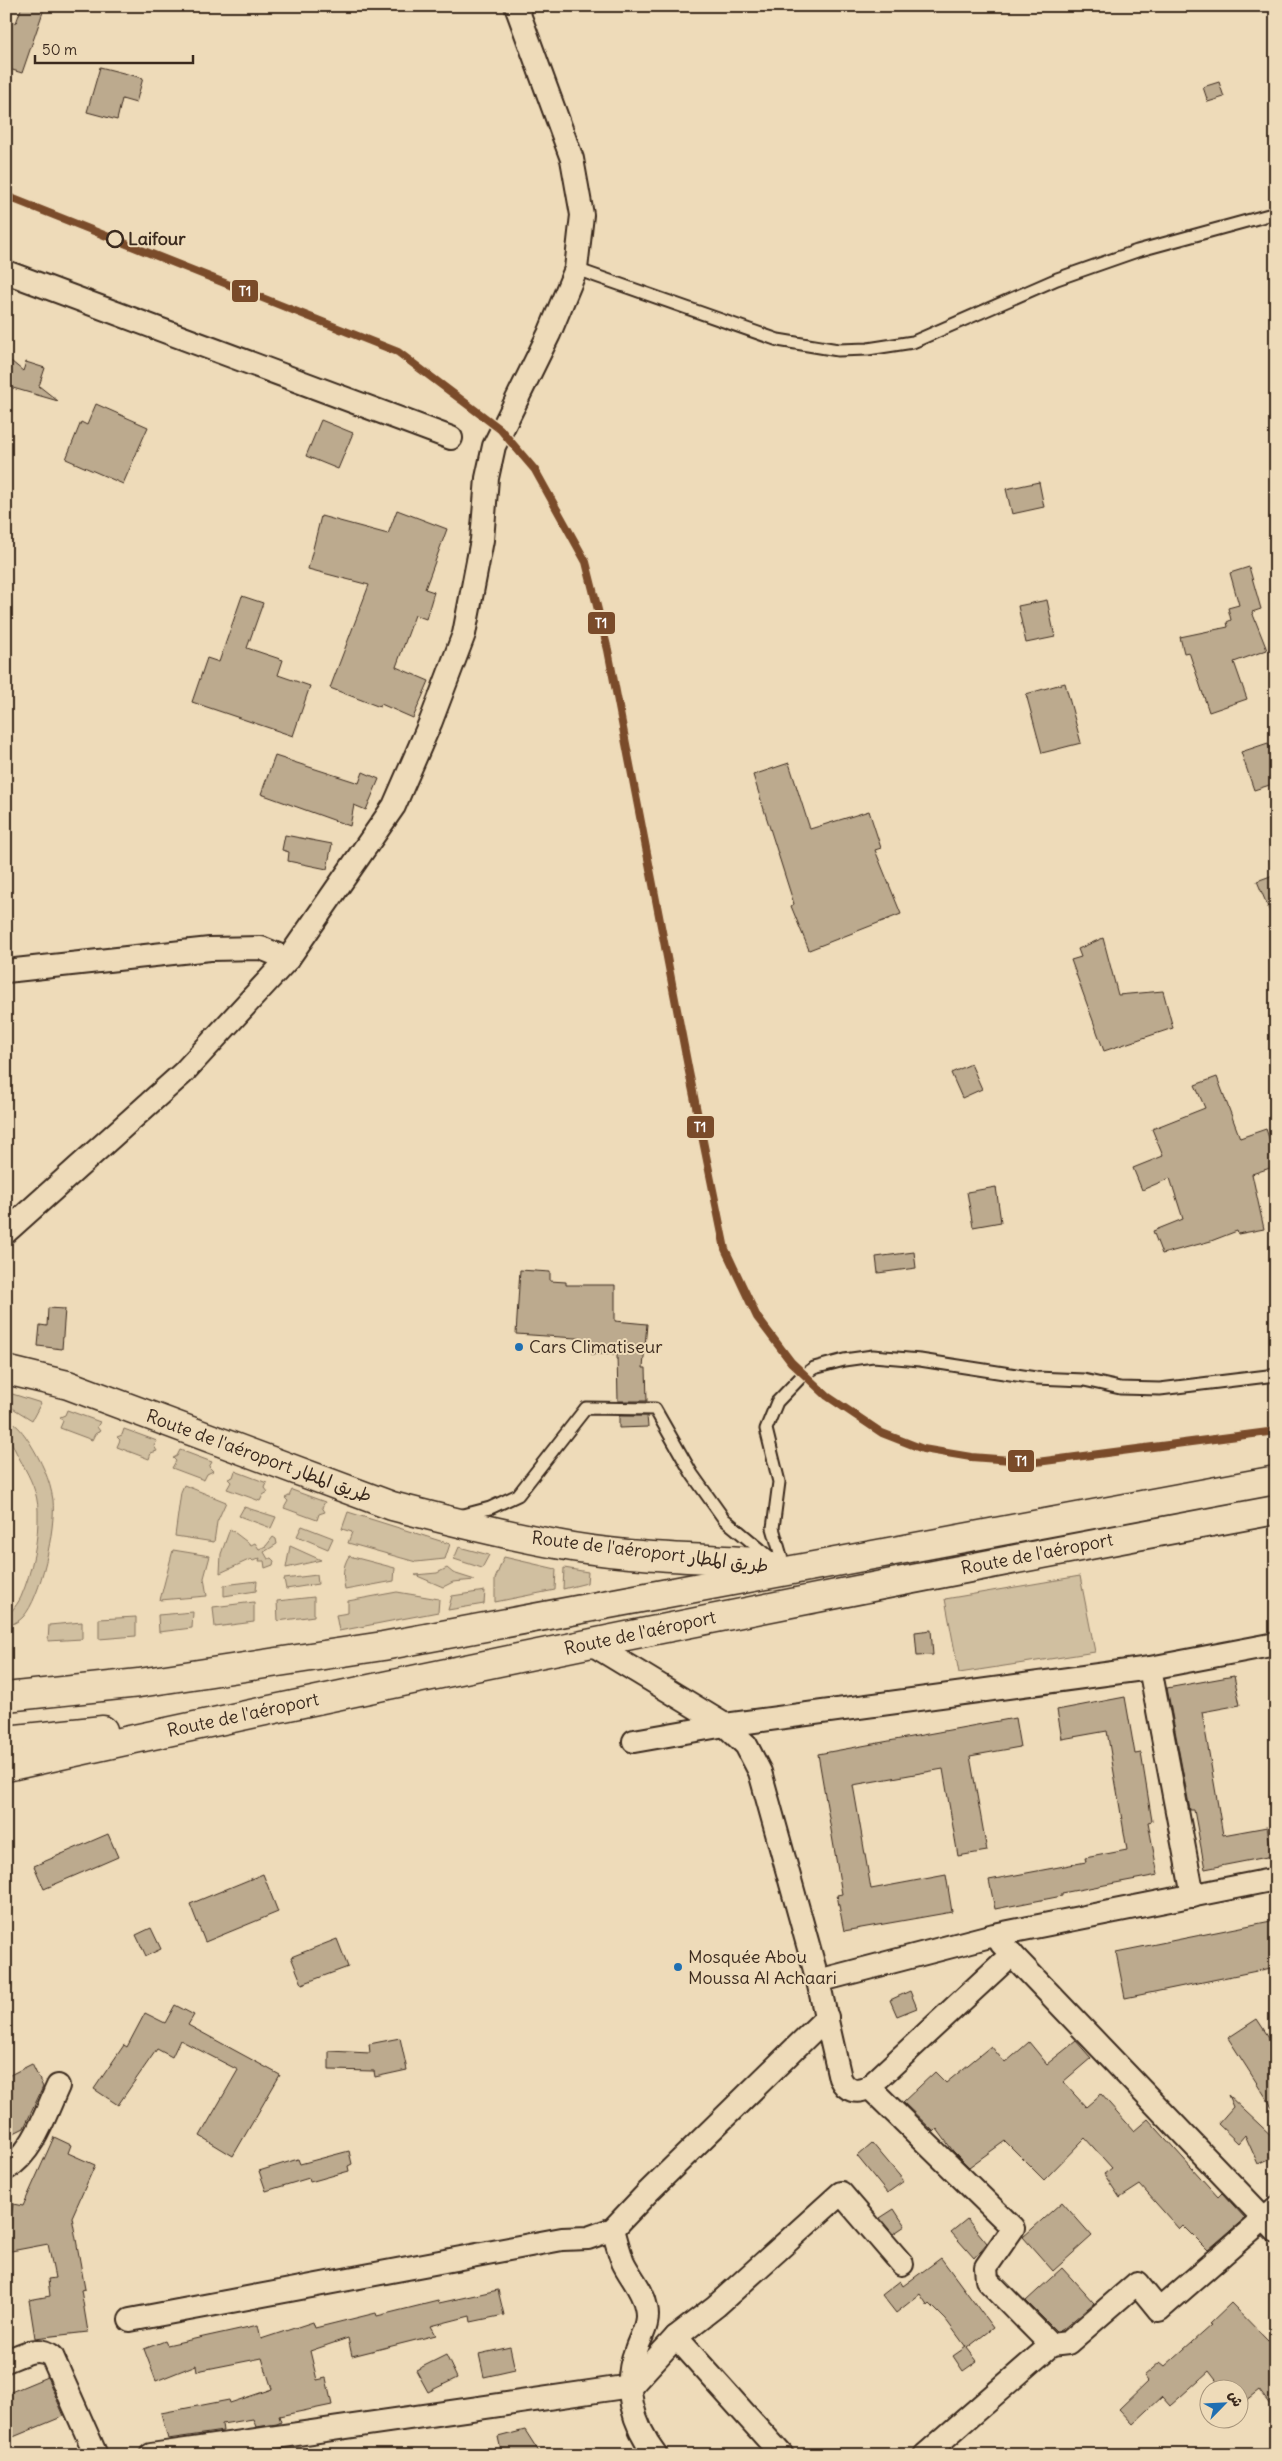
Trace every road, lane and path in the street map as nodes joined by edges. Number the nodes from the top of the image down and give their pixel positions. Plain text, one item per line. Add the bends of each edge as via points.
1 (516, 6) edge
2 (1276, 213) edge
3 (576, 269) junction
4 (6, 272) edge
5 (451, 438) dead end
6 (288, 960) junction
7 (6, 971) edge
8 (6, 1232) edge
9 (6, 1370) edge
10 (1276, 1374) edge
11 (1276, 1480) edge
12 (1276, 1510) edge
13 (445, 1519) junction
14 (1047, 1522) joint
15 (785, 1570) junction
16 (590, 1643) junction
17 (1276, 1644) edge
18 (1150, 1668) junction
19 (6, 1697) edge
20 (261, 1711) junction
21 (725, 1725) junction
22 (6, 1740) edge
23 (634, 1741) dead end
24 (6, 1767) edge
25 (1276, 1879) edge
26 (1193, 1896) junction
27 (994, 1936) junction
28 (1012, 1954) junction
29 (818, 1981) junction
30 (826, 2017) junction
31 (58, 2086) dead end
32 (869, 2087) junction
33 (6, 2169) edge
34 (1272, 2219) edge
35 (613, 2229) junction
36 (902, 2264) dead end
37 (130, 2320) dead end
38 (676, 2337) junction
39 (1051, 2344) junction
40 (6, 2361) edge
41 (631, 2386) junction
42 (96, 2455) edge
43 (151, 2455) edge
44 (656, 2455) edge
45 (782, 2455) edge
46 (925, 2455) edge

1 - 3 street via 572,159 582,215
2 - 3 lane via 1136,251 1048,282 913,342 868,349 838,350 778,340
3 - 6 street via 549,334 494,446 482,540 464,634 430,721 394,806
4 - 5 street
6 - 7 street via 261,948 210,949
6 - 8 street via 183,1073
9 - 13 highway, Route de l'aéroport طريق المطار via 68,1385 392,1506
10 - 15 lane via 1160,1389 1120,1388 1084,1380 1036,1378 873,1356 814,1368 777,1402 766,1429 778,1482 773,1528
11 - 14 highway, Route de l'aéroport
12 - 16 highway, Route de l'aéroport via 936,1573
13 - 15 highway, Route de l'aéroport طريق المطار via 557,1545 754,1562
13 - 15 lane via 490,1508 518,1496 586,1408 655,1409 692,1474 724,1519
14 - 15 highway, Route de l'aéroport طريق المطار
15 - 19 highway via 383,1646 139,1683
16 - 20 highway, Route de l'aéroport
16 - 21 street
17 - 18 street
18 - 21 street
18 - 26 street
20 - 22 highway
20 - 24 highway, Route de l'aéroport
21 - 23 street
21 - 29 street via 746,1745 760,1772
25 - 26 street
26 - 27 street
27 - 28 street
27 - 29 street
28 - 32 street
28 - 34 street
29 - 30 street
30 - 32 street via 842,2082 854,2091
30 - 35 street
31 - 33 street via 29,2145 18,2162
32 - 39 street via 1013,2228 986,2267 986,2280
34 - 39 street via 1159,2310 1137,2283 1068,2343
35 - 37 street via 588,2238 562,2239
35 - 41 street via 623,2262 644,2296 646,2307 646,2328 630,2366
36 - 38 street via 841,2193 716,2306
38 - 41 street
38 - 45 street
39 - 46 street
40 - 42 street via 36,2350 52,2356
41 - 43 street
41 - 44 street via 634,2418 640,2433

